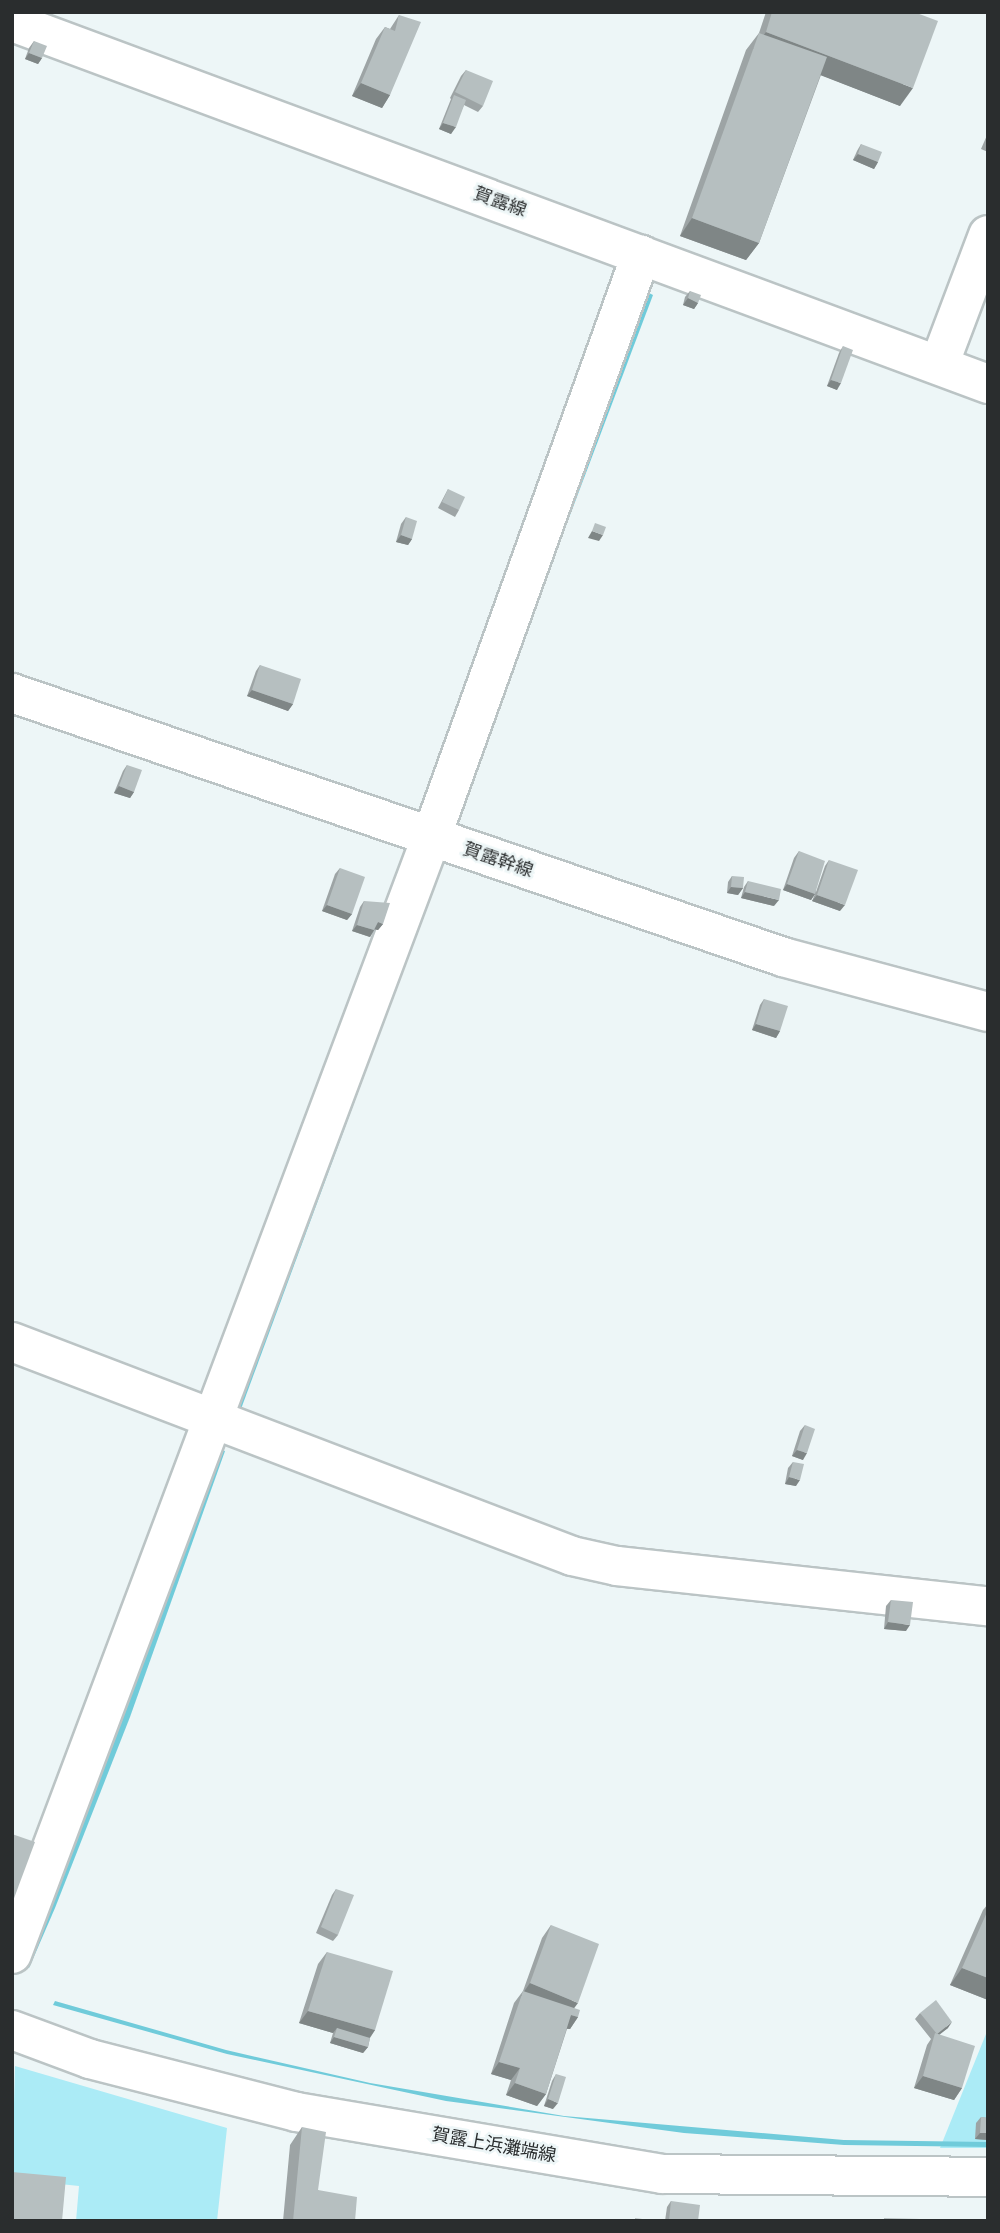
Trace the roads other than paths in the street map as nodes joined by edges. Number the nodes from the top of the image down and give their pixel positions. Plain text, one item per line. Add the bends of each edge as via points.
1 (12, 22) edge
2 (988, 235) edge
3 (641, 255) junction
4 (939, 365) junction
5 (988, 383) edge
6 (12, 693) edge
7 (431, 838) junction
8 (988, 1012) edge
9 (12, 1342) edge
10 (214, 1417) junction
11 (988, 1606) edge
12 (12, 1954) edge
13 (12, 2030) edge
14 (988, 2177) edge

1 - 3 street, 賀露線
2 - 4 street
3 - 4 street, 賀露線
3 - 7 street
4 - 5 street, 賀露線
6 - 7 street, 賀露幹線
7 - 8 street, 賀露幹線 via 783,957
7 - 10 street
9 - 10 street
10 - 11 street via 572,1556 617,1566
10 - 12 street
13 - 14 street, 賀露上浜灘端線 via 90,2059 296,2112 662,2174

